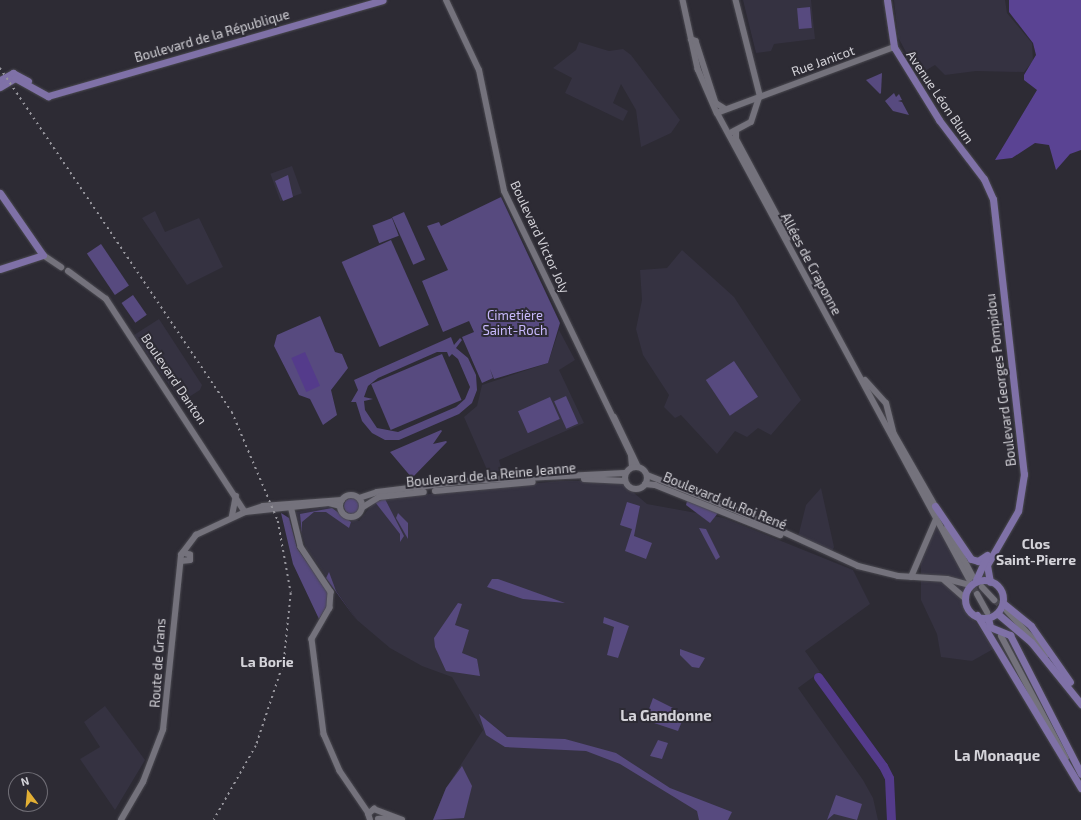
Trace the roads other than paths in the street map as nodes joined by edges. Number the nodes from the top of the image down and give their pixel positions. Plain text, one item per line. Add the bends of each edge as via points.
1 (383, 0) edge
2 (446, 0) edge
3 (682, 0) edge
4 (736, 0) edge
5 (887, 0) edge
6 (691, 39) junction
7 (894, 47) junction
8 (0, 80) edge
9 (31, 84) junction
10 (0, 87) edge
11 (760, 96) junction
12 (741, 102) junction
13 (724, 108) junction
14 (753, 112) junction
15 (717, 113) junction
16 (736, 131) junction
17 (728, 133) junction
18 (0, 193) edge
19 (993, 199) joint
20 (43, 255) junction
21 (0, 269) edge
22 (881, 406) junction
23 (635, 467) junction
24 (625, 473) junction
25 (647, 475) junction
26 (625, 481) junction
27 (645, 484) junction
28 (236, 495) junction
29 (359, 498) junction
30 (342, 500) junction
31 (291, 505) junction
32 (340, 506) junction
33 (936, 506) junction
34 (363, 507) junction
35 (245, 512) junction
36 (232, 516) junction
37 (936, 519) junction
38 (945, 535) junction
39 (796, 540) junction
40 (994, 550) junction
41 (186, 553) junction
42 (987, 555) junction
43 (183, 562) junction
44 (911, 577) junction
45 (943, 579) junction
46 (972, 580) junction
47 (990, 582) junction
48 (982, 587) tunnel mouth
49 (977, 594) tunnel mouth
50 (965, 598) junction
51 (994, 600) tunnel mouth
52 (1003, 602) junction
53 (1007, 611) tunnel mouth
54 (998, 614) junction
55 (977, 615) junction
56 (988, 615) junction
57 (1001, 636) dead end
58 (1067, 679) junction
59 (1081, 696) edge
60 (1081, 704) edge
61 (1043, 711) junction
62 (1064, 743) junction
63 (1081, 774) edge
64 (1081, 788) edge
65 (370, 811) junction
66 (378, 811) junction
67 (396, 818) junction
68 (121, 820) edge
69 (370, 820) edge
70 (378, 820) edge
71 (402, 820) edge

1 - 9 main road, Boulevard de la République via 48,96
2 - 23 main road, Boulevard Victor Joly via 479,70 504,192 612,415 619,422
3 - 6 street
4 - 11 street
5 - 7 main road
6 - 13 street via 696,41 716,103
6 - 15 street via 698,69
7 - 11 main road, Rue Janicot
7 - 19 main road, Avenue Léon Blum via 939,120 984,180
8 - 9 main road via 17,73
9 - 10 main road via 12,78
11 - 12 main road, Rue Janicot
11 - 14 main road
12 - 13 main road
12 - 14 main road via 749,105
13 - 15 main road
14 - 16 main road via 751,122
15 - 17 main road
16 - 17 main road
16 - 22 main road, Allées de Craponne via 736,139
17 - 22 main road, Allées de Craponne
18 - 20 main road
19 - 40 main road, Boulevard Georges Pompidou via 1024,474 1018,511
20 - 21 main road
20 - 28 main road, Boulevard Danton via 61,267 67,266 68,271 106,299
22 - 33 main road, Allées de Craponne
22 - 37 main road, Allées de Craponne
23 - 24 main road
23 - 25 main road
24 - 26 main road
24 - 29 main road, Boulevard de la Reine Jeanne via 466,481 377,492
25 - 27 main road
25 - 39 main road, Boulevard du Roi René via 733,509
26 - 27 main road via 634,489
26 - 34 main road, Boulevard de la Reine Jeanne via 570,479 479,486 386,496
27 - 39 main road, Boulevard du Roi René via 655,485
28 - 35 main road, Boulevard Danton
28 - 36 street
29 - 30 main road via 348,495
29 - 34 main road
30 - 31 main road
30 - 32 main road
31 - 32 main road via 329,503
31 - 35 main road via 251,508
31 - 65 street via 301,547 331,592 330,608 312,639 324,734 340,771 361,804
32 - 34 main road via 350,517 358,515
33 - 38 main road
33 - 42 main road via 971,559 978,561
33 - 46 main road, Allées de Craponne
35 - 36 street
36 - 41 street via 206,528 188,544
37 - 38 main road, Allées de Craponne
37 - 44 main road
38 - 46 main road, Allées de Craponne
39 - 44 main road, Boulevard du Roi René via 863,568
40 - 42 main road, Boulevard Georges Pompidou
40 - 47 main road, Boulevard Georges Pompidou via 986,571
41 - 43 street
41 - 43 street via 190,560
42 - 46 main road
43 - 68 street, Route de Grans via 173,604 169,691 163,730 143,782
44 - 45 main road, Boulevard du Roi René
45 - 46 main road, Boulevard du Roi René
45 - 50 main road
46 - 47 main road
46 - 50 main road
47 - 52 main road
48 - 51 main road
49 - 56 main road
50 - 55 main road
52 - 54 main road
52 - 58 main road via 1031,626
53 - 58 main road
54 - 56 main road
54 - 60 main road via 1031,642
55 - 56 main road
55 - 64 main road
56 - 62 main road via 990,627 1010,636
57 - 61 main road
58 - 59 main road
61 - 62 main road
61 - 64 main road
62 - 63 main road
65 - 66 street
65 - 69 street
66 - 67 street
66 - 70 street
67 - 70 street
67 - 71 street

